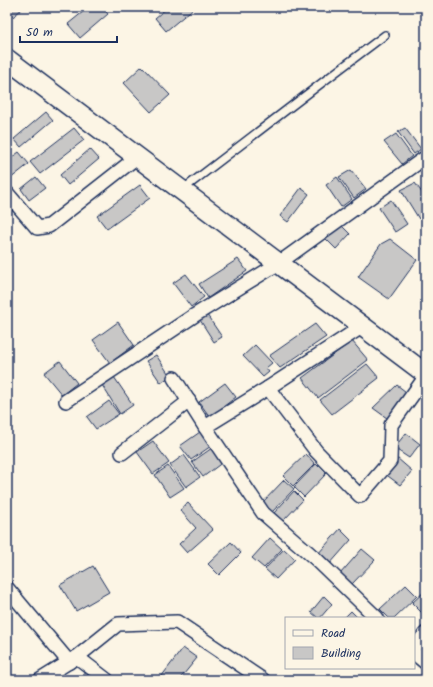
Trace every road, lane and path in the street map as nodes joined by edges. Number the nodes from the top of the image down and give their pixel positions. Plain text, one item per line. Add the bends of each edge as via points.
1 (385, 35) dead end
2 (7, 59) edge
3 (137, 157) junction
4 (426, 157) edge
5 (182, 190) junction
6 (7, 193) edge
7 (279, 263) junction
8 (363, 326) junction
9 (426, 375) edge
10 (174, 378) dead end
11 (268, 388) junction
12 (66, 401) dead end
13 (189, 401) junction
14 (205, 426) junction
15 (122, 453) dead end
16 (7, 588) edge
17 (376, 617) edge
18 (426, 633) edge
19 (415, 646) edge
20 (415, 654) edge
21 (73, 660) junction
22 (426, 663) edge
23 (40, 680) edge
24 (108, 680) edge
25 (263, 680) edge

1 - 5 lane
2 - 3 main road
3 - 5 main road
3 - 6 street via 49,226 37,228
4 - 7 street
5 - 7 main road
7 - 8 main road
7 - 12 street via 195,315
8 - 9 main road
8 - 11 street
9 - 11 street via 391,425 390,461 360,496 316,451
10 - 13 street
11 - 14 street
13 - 14 street
13 - 15 street
14 - 17 street via 262,513
16 - 21 street
18 - 19 street
20 - 22 street
21 - 23 street
21 - 24 street
21 - 25 street via 118,624 177,622

